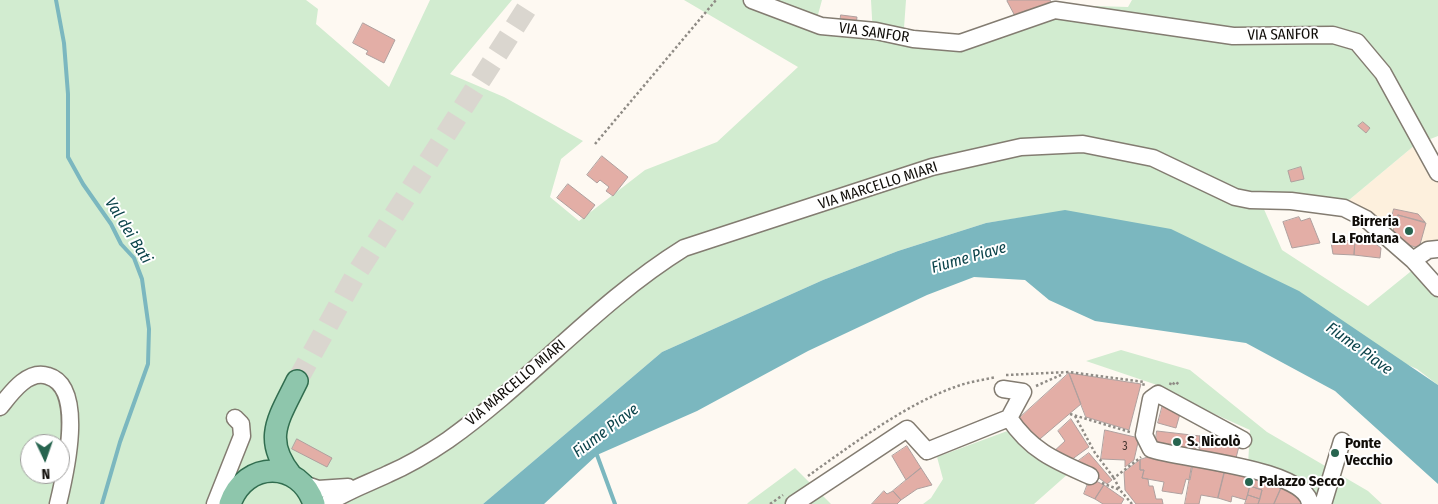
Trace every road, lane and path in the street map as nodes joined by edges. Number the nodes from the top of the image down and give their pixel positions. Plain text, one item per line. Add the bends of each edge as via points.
1 (716, 0) edge
2 (752, 0) edge
3 (1056, 5) edge
4 (595, 144) dead end
5 (1438, 173) edge
6 (1438, 249) edge
7 (1413, 260) junction
8 (1438, 288) edge
9 (1054, 371) junction
10 (297, 381) tunnel mouth
11 (1144, 382) dead end
12 (1003, 388) dead end
13 (1023, 392) junction
14 (0, 407) edge
15 (1070, 414) dead end
16 (1075, 416) junction
17 (235, 418) dead end
18 (1009, 418) junction
19 (277, 428) junction
20 (1144, 435) junction
21 (1243, 440) dead end
22 (1342, 441) dead end
23 (1152, 450) junction
24 (254, 475) junction
25 (1090, 476) joint
26 (1114, 478) junction
27 (298, 480) junction
28 (801, 482) dead end
29 (361, 486) junction
30 (1120, 490) junction
31 (790, 498) edge
32 (1324, 501) edge
33 (58, 504) edge
34 (215, 504) edge
35 (230, 504) edge
36 (314, 504) edge
37 (327, 504) edge
38 (770, 504) edge
39 (1132, 504) edge
40 (1310, 504) edge

1 - 4 path
2 - 3 street, VIA SANFOR via 821,26 876,30 913,39 960,43
3 - 5 street, VIA SANFOR via 1233,36 1333,35 1357,42 1382,74
6 - 7 street via 1428,250
7 - 8 street, VIA MARCELLO MIARI
7 - 29 street, VIA MARCELLO MIARI via 1366,219 1344,208 1235,197 1153,158 1111,148 1083,144 1021,147 932,167 684,248 642,275 499,400 448,440 390,474
9 - 11 path
9 - 13 path via 1061,375
9 - 28 path via 1009,374 954,387 915,405 839,453
10 - 19 main road
12 - 13 street
13 - 18 street
14 - 33 street via 10,393 33,376 53,377 65,389 70,421
15 - 16 path
16 - 20 path
16 - 26 path via 1095,453
17 - 34 street via 241,424 242,436
18 - 25 street via 1020,434 1038,450
18 - 31 street via 927,451 907,429
19 - 24 main road
19 - 27 main road via 276,450
20 - 21 street via 1151,399 1158,394
20 - 23 street
22 - 32 street
23 - 26 path
23 - 40 street via 1252,469 1302,489
24 - 27 main road, VIA MARCELLO MIARI via 269,471
24 - 35 main road via 242,484
25 - 30 path
26 - 30 path
27 - 29 street, VIA MARCELLO MIARI via 318,489
27 - 36 main road
29 - 37 street, VIA MARCELLO MIARI
30 - 39 path
31 - 38 path

